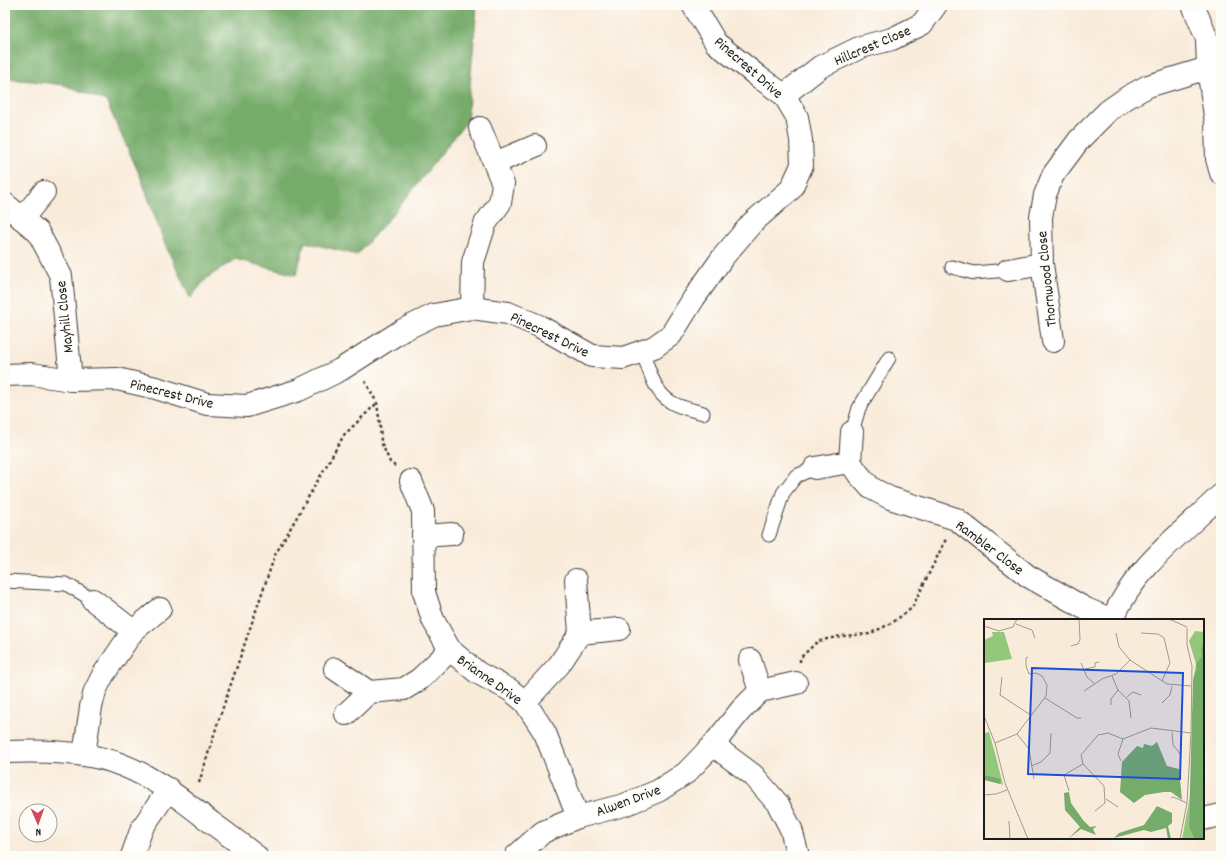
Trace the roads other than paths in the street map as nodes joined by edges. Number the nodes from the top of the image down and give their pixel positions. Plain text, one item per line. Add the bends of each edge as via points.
1 (693, 5) edge
2 (936, 5) edge
3 (1193, 5) edge
4 (1208, 68) junction
5 (784, 95) junction
6 (480, 128) dead end
7 (535, 146) dead end
8 (494, 163) junction
9 (1221, 173) edge
10 (44, 192) dead end
11 (5, 204) edge
12 (22, 219) junction
13 (1042, 264) junction
14 (952, 267) dead end
15 (1008, 270) joint
16 (472, 308) junction
17 (1053, 341) dead end
18 (642, 351) junction
19 (889, 358) dead end
20 (5, 375) edge
21 (71, 380) junction
22 (703, 413) dead end
23 (852, 432) joint
24 (850, 462) junction
25 (815, 468) joint
26 (411, 481) road end
27 (1221, 495) edge
28 (452, 534) dead end
29 (769, 535) dead end
30 (423, 536) junction
31 (576, 580) dead end
32 (5, 581) edge
33 (93, 600) joint
34 (160, 610) dead end
35 (1110, 619) edge
36 (1112, 619) edge
37 (619, 629) dead end
38 (133, 631) junction
39 (580, 632) junction
40 (450, 650) junction
41 (750, 660) dead end
42 (336, 669) dead end
43 (796, 683) road end
44 (760, 690) junction
45 (369, 692) junction
46 (525, 702) junction
47 (346, 714) dead end
48 (713, 745) junction
49 (5, 752) edge
50 (84, 756) junction
51 (169, 789) junction
52 (1221, 815) edge
53 (578, 817) junction
54 (1204, 820) edge
55 (132, 856) edge
56 (256, 856) edge
57 (516, 856) edge
58 (798, 856) edge

1 - 5 street, Pinecrest Drive via 716,43
2 - 5 street, Hillcrest Close via 922,24 892,39 862,47 820,67
3 - 4 street via 1207,39
4 - 9 street via 1216,122 1217,159
4 - 13 street, Thornwood Close via 1148,86 1128,97 1108,111 1079,140 1053,176 1045,195 1041,217
5 - 18 street, Pinecrest Drive via 797,116 801,140 802,165 791,189 752,223 723,257 671,335 654,347
6 - 8 street
7 - 8 street
8 - 16 street via 503,184 500,204 484,224 473,262
10 - 12 street
11 - 12 street, Mayhill Close
12 - 21 street, Mayhill Close via 38,232 61,276
13 - 15 street
13 - 17 street, Thornwood Close
14 - 15 lane via 974,273
16 - 18 street, Pinecrest Drive via 508,313 539,326 592,356 623,358
16 - 21 street, Pinecrest Drive via 434,315 403,330 340,370 299,390 247,406 207,404 118,379
18 - 22 lane via 664,398
19 - 23 lane via 859,408
20 - 21 street, Pinecrest Drive via 31,374
23 - 24 street
24 - 25 street
24 - 35 street, Rambler Close via 871,488 890,498 956,519 1028,576 1086,609
25 - 29 lane via 796,476 783,493
26 - 30 street, Brianne Drive via 423,511
27 - 36 street via 1143,570 1125,594
28 - 30 street
30 - 40 street, Brianne Drive via 424,592 432,620
31 - 39 street
32 - 33 lane via 66,584
33 - 38 street
34 - 38 street
37 - 39 street
38 - 50 street via 95,691
39 - 46 street via 559,665
40 - 45 street via 420,679 404,689
40 - 46 street, Brianne Drive via 478,673 510,690
41 - 44 street
42 - 45 street
43 - 44 street
44 - 48 street, Alwen Drive
45 - 47 street
46 - 53 street, Brianne Drive via 545,733
48 - 53 street, Alwen Drive via 686,772 658,791 624,805
48 - 58 street via 753,775 778,804 790,829
49 - 50 street
50 - 51 street via 132,769
51 - 55 street via 142,828
51 - 56 street
52 - 54 street
53 - 57 street, Alwen Drive via 543,832

